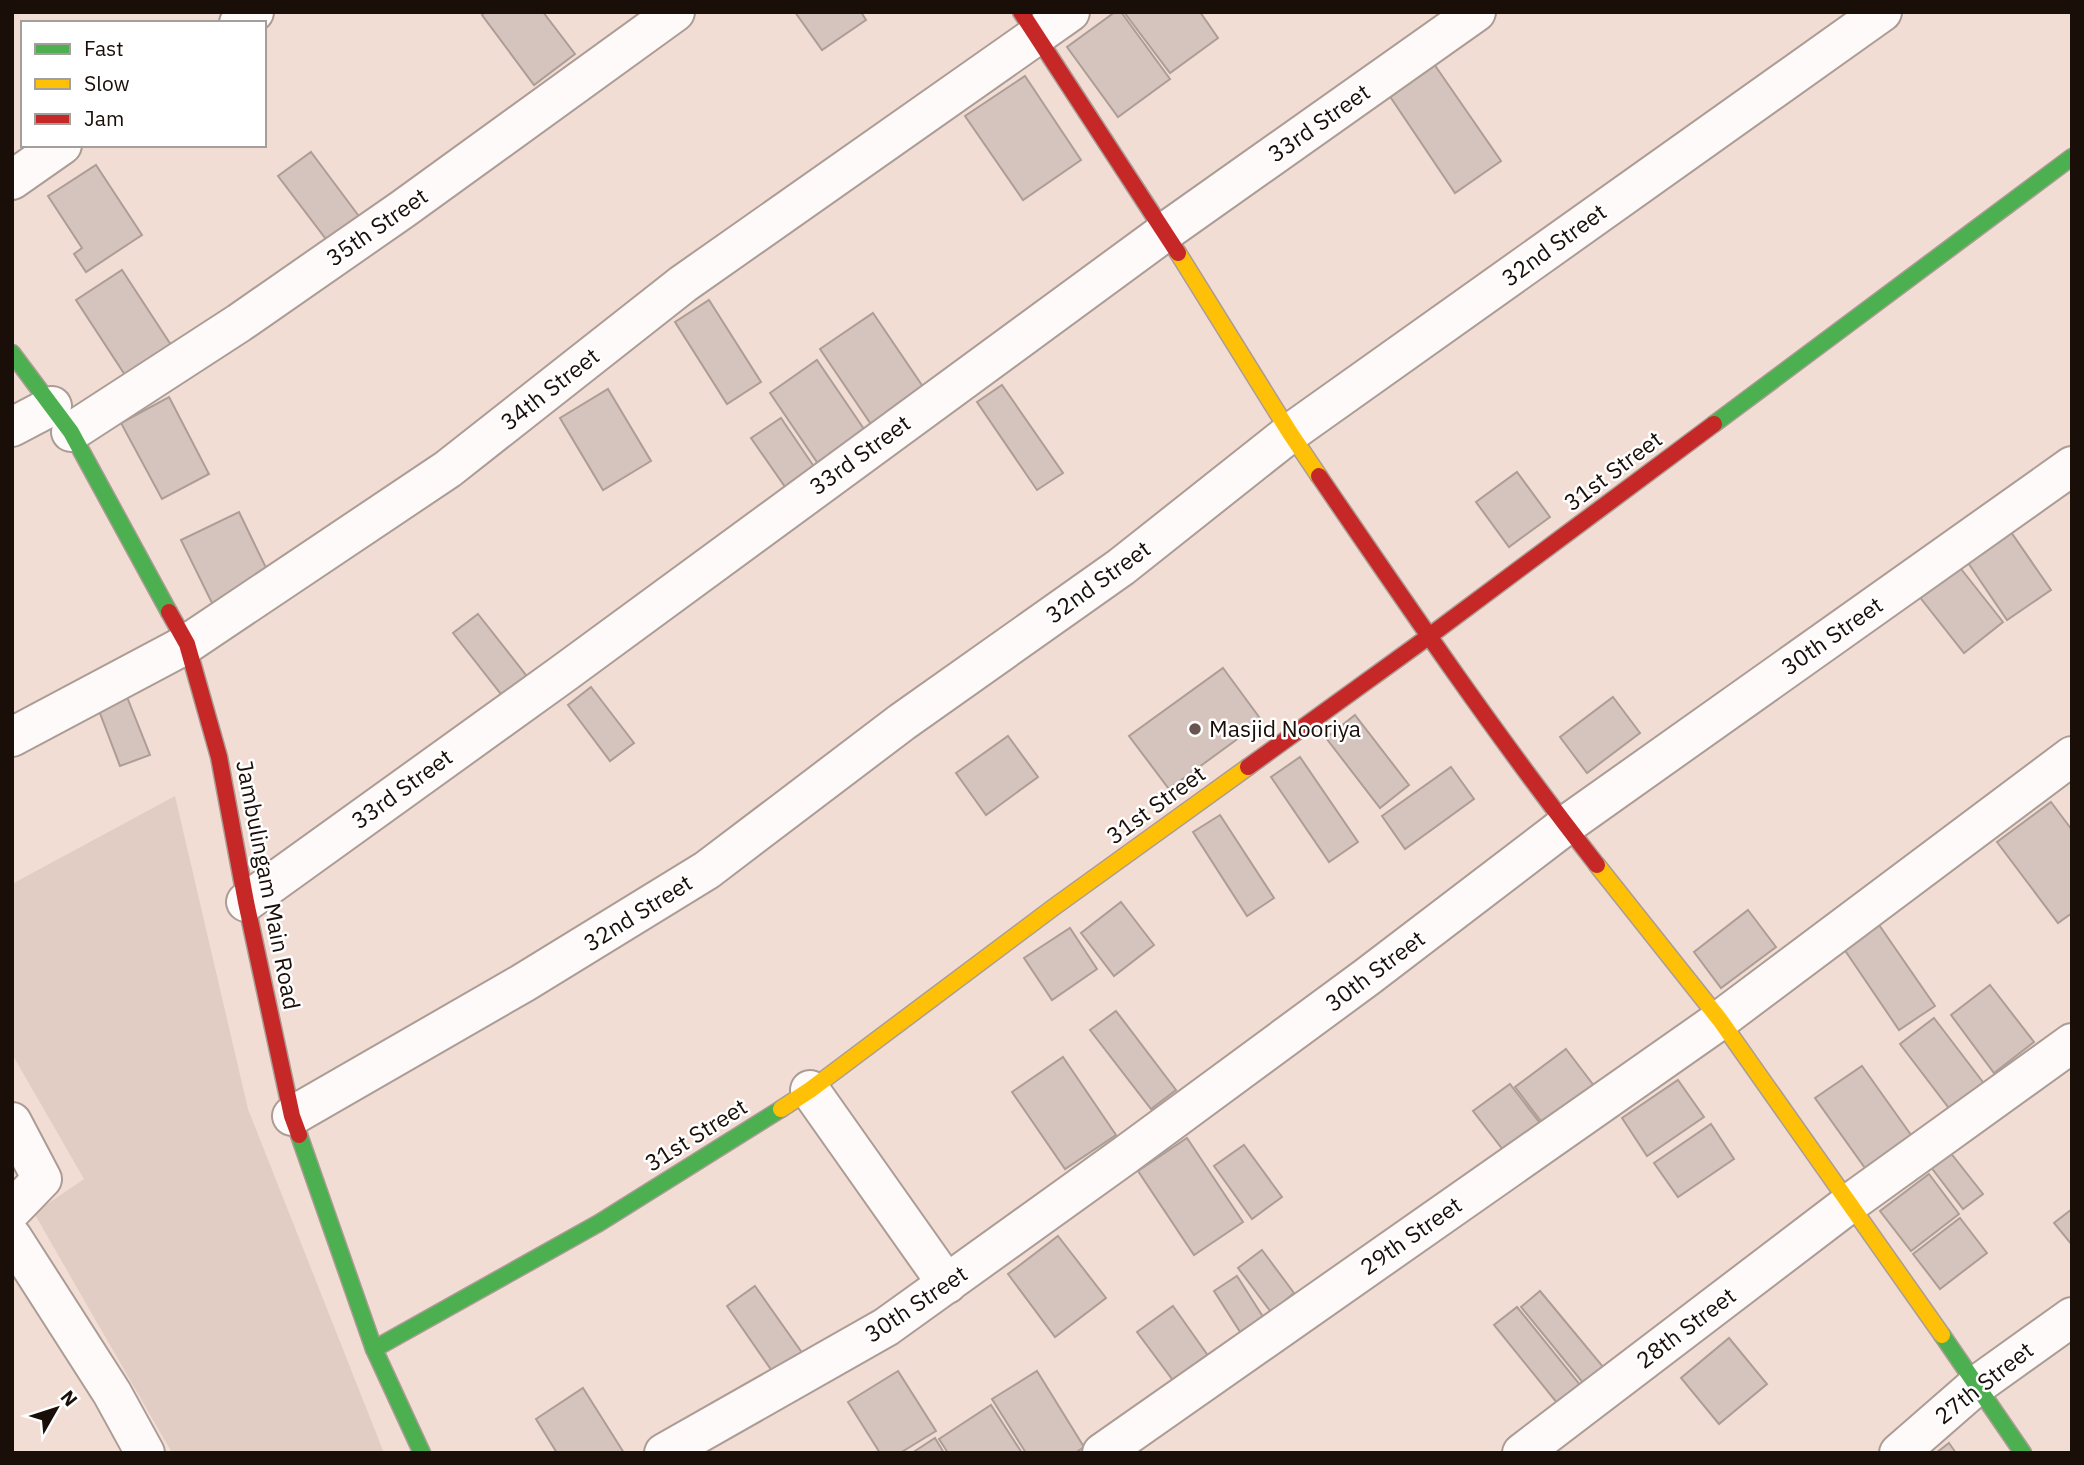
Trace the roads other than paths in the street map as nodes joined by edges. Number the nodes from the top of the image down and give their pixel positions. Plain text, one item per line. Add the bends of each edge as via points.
1 (675, 12) edge
2 (1070, 12) edge
3 (1476, 12) edge
4 (1882, 12) edge
5 (1028, 24) edge
6 (59, 147) edge
7 (2072, 157) edge
8 (12, 180) edge
9 (1165, 232) junction
10 (12, 353) edge
11 (62, 419) junction
12 (12, 427) edge
13 (1290, 433) junction
14 (2072, 466) edge
15 (1428, 637) junction
16 (187, 645) junction
17 (12, 737) edge
18 (2072, 756) edge
19 (1566, 825) junction
20 (246, 902) junction
21 (1720, 1020) junction
22 (2072, 1043) edge
23 (810, 1090) junction
24 (292, 1116) junction
25 (12, 1122) edge
26 (1850, 1203) junction
27 (12, 1210) edge
28 (12, 1237) edge
29 (947, 1284) junction
30 (2072, 1317) edge
31 (374, 1349) junction
32 (1977, 1385) junction
33 (145, 1453) edge
34 (422, 1453) edge
35 (664, 1453) edge
36 (1102, 1453) edge
37 (1522, 1453) edge
38 (1899, 1453) edge
39 (2023, 1453) edge

1 - 11 street, 35th Street via 250,316
2 - 5 street, 34th Street
3 - 9 street, 33rd Street
4 - 13 street, 32nd Street
5 - 9 street
5 - 16 street, 34th Street via 683,284 448,469
6 - 8 street
7 - 15 street, 31st Street
9 - 13 street
9 - 20 street, 33rd Street
10 - 11 street, Jambulingam Main Road
11 - 12 street, 35th Street
11 - 16 street, Jambulingam Main Road
13 - 15 street
13 - 24 street, 32nd Street via 1121,567 902,722 707,870
14 - 19 street, 30th Street
15 - 19 street
15 - 23 street, 31st Street
16 - 17 street, 34th Street
16 - 20 street, Jambulingam Main Road via 219,757
18 - 21 street, 29th Street
19 - 21 street
19 - 29 street, 30th Street via 1367,977
20 - 24 street, Jambulingam Main Road
21 - 26 street
21 - 36 street, 29th Street
22 - 26 street, 28th Street
23 - 29 street
23 - 31 street, 31st Street via 599,1223
24 - 31 street, Jambulingam Main Road
25 - 27 street via 42,1179
26 - 32 street
26 - 37 street, 28th Street
28 - 33 street
29 - 35 street, 30th Street via 886,1327
30 - 32 street, 27th Street
31 - 34 street, Jambulingam Main Road
32 - 38 street, 27th Street
32 - 39 street

